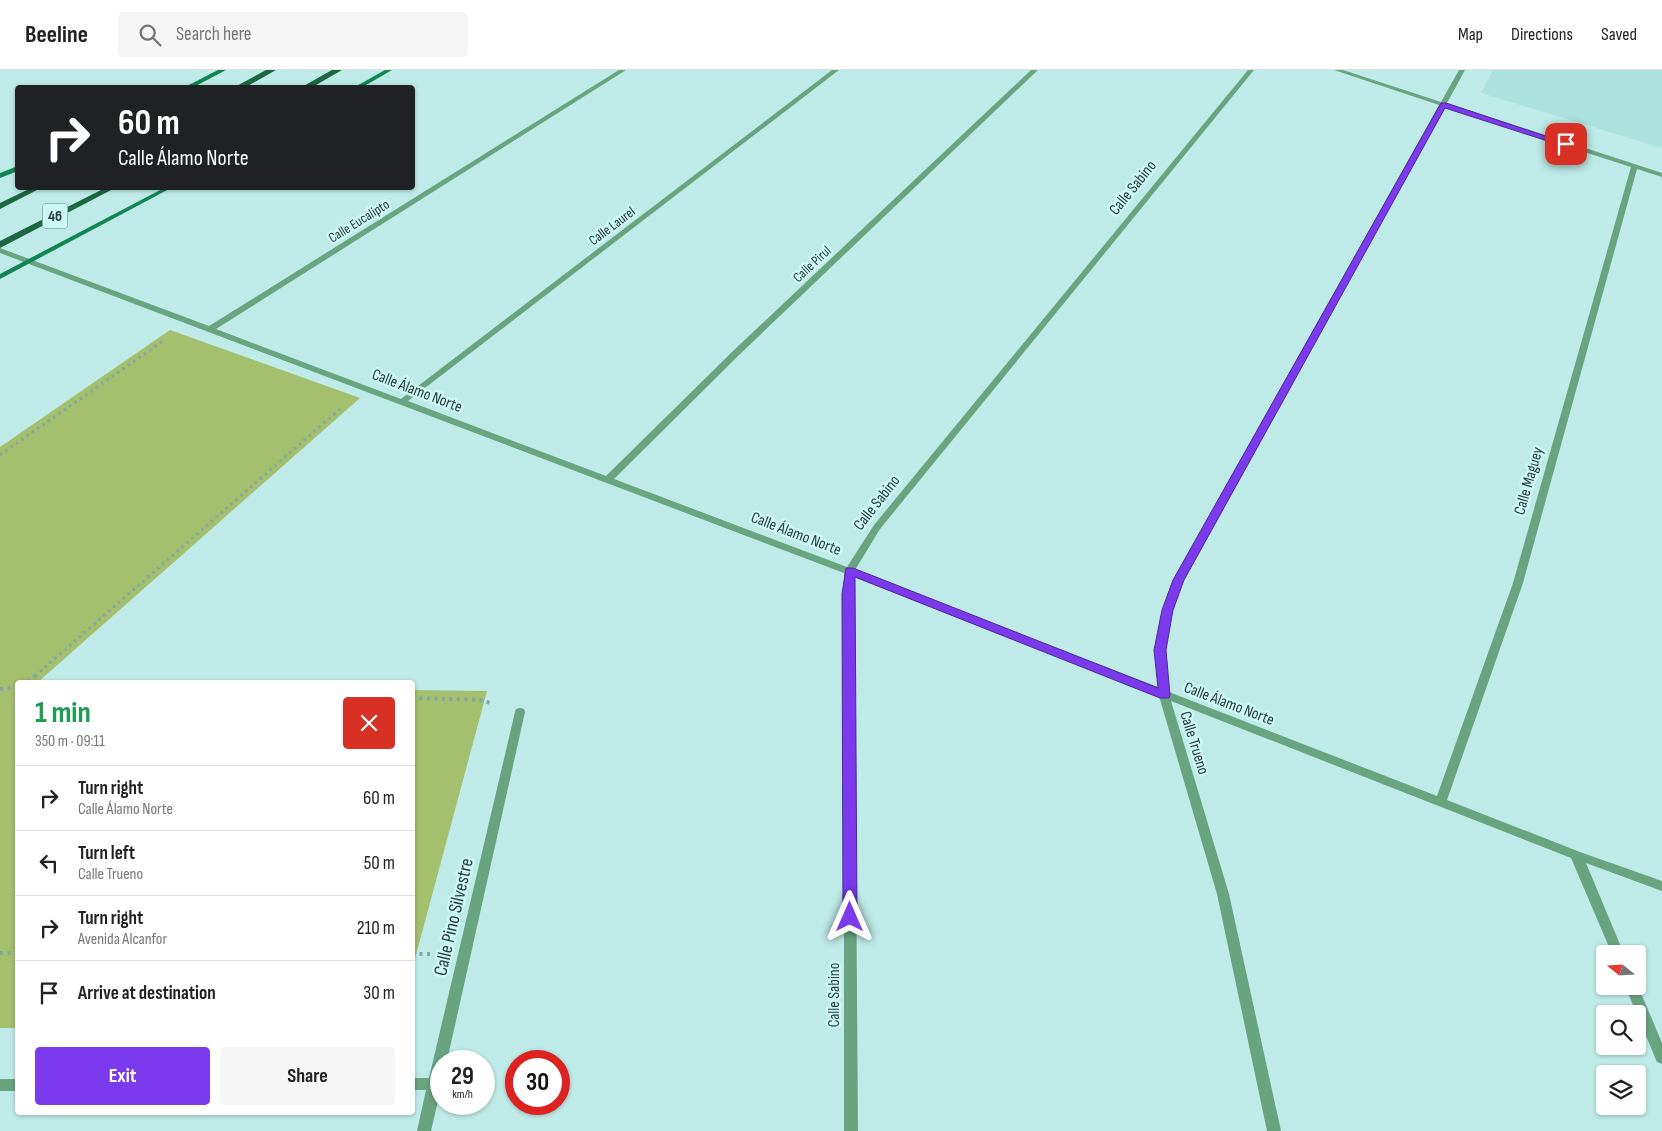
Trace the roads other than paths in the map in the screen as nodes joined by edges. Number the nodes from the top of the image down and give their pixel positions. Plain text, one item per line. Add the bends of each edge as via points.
1 (223, 70) edge
2 (272, 70) edge
3 (338, 70) edge
4 (388, 70) edge
5 (623, 70) edge
6 (836, 70) edge
7 (1036, 70) edge
8 (1251, 70) edge
9 (1337, 70) edge
10 (1462, 70) edge
11 (192, 85) edge
12 (243, 85) edge
13 (310, 85) edge
14 (361, 85) edge
15 (1443, 105) junction
16 (1635, 166) junction
17 (15, 169) edge
18 (1662, 175) edge
19 (0, 176) edge
20 (33, 190) edge
21 (107, 190) edge
22 (164, 190) edge
23 (0, 206) edge
24 (0, 245) edge
25 (0, 250) edge
26 (29, 262) junction
27 (0, 277) edge
28 (210, 329) junction
29 (402, 402) junction
30 (607, 480) junction
31 (850, 571) junction
32 (1164, 695) junction
33 (520, 712) road end
34 (1441, 801) junction
35 (1576, 855) junction
36 (1662, 886) edge
37 (1614, 945) edge
38 (1636, 995) edge
39 (444, 1050) edge
40 (1662, 1058) edge
41 (415, 1084) edge
42 (430, 1084) edge
43 (0, 1085) edge
44 (15, 1085) edge
45 (430, 1108) edge
46 (424, 1131) edge
47 (851, 1131) edge
48 (1274, 1131) edge

1 - 11 street
2 - 12 main road
3 - 13 main road
4 - 14 street
5 - 28 street, Calle Eucalipto
6 - 29 street, Calle Laurel
7 - 30 street, Calle Pirul via 736,353
8 - 31 street, Calle Sabino via 877,527
9 - 15 street
10 - 15 street, Calle Trueno
15 - 16 street
15 - 32 street, Calle Trueno via 1179,580 1168,610 1160,650
16 - 18 street
16 - 34 street, Calle Maguey via 1518,584
17 - 19 street
20 - 23 main road, 46
21 - 24 main road, 46
22 - 26 street
25 - 26 street, Calle Álamo Norte
26 - 27 street
26 - 28 street, Calle Álamo Norte
28 - 29 street, Calle Álamo Norte
29 - 30 street, Calle Álamo Norte
30 - 31 street, Calle Álamo Norte
31 - 32 street, Calle Álamo Norte
31 - 47 street, Calle Sabino
32 - 34 street, Calle Álamo Norte
32 - 48 street, Calle Trueno via 1223,894
33 - 39 street, Calle Pino Silvestre
34 - 35 street, Calle Álamo Norte
35 - 36 street, Calle Álamo Norte
35 - 37 street
38 - 40 street
41 - 42 street
43 - 44 street
45 - 46 street, Calle Pino Silvestre

